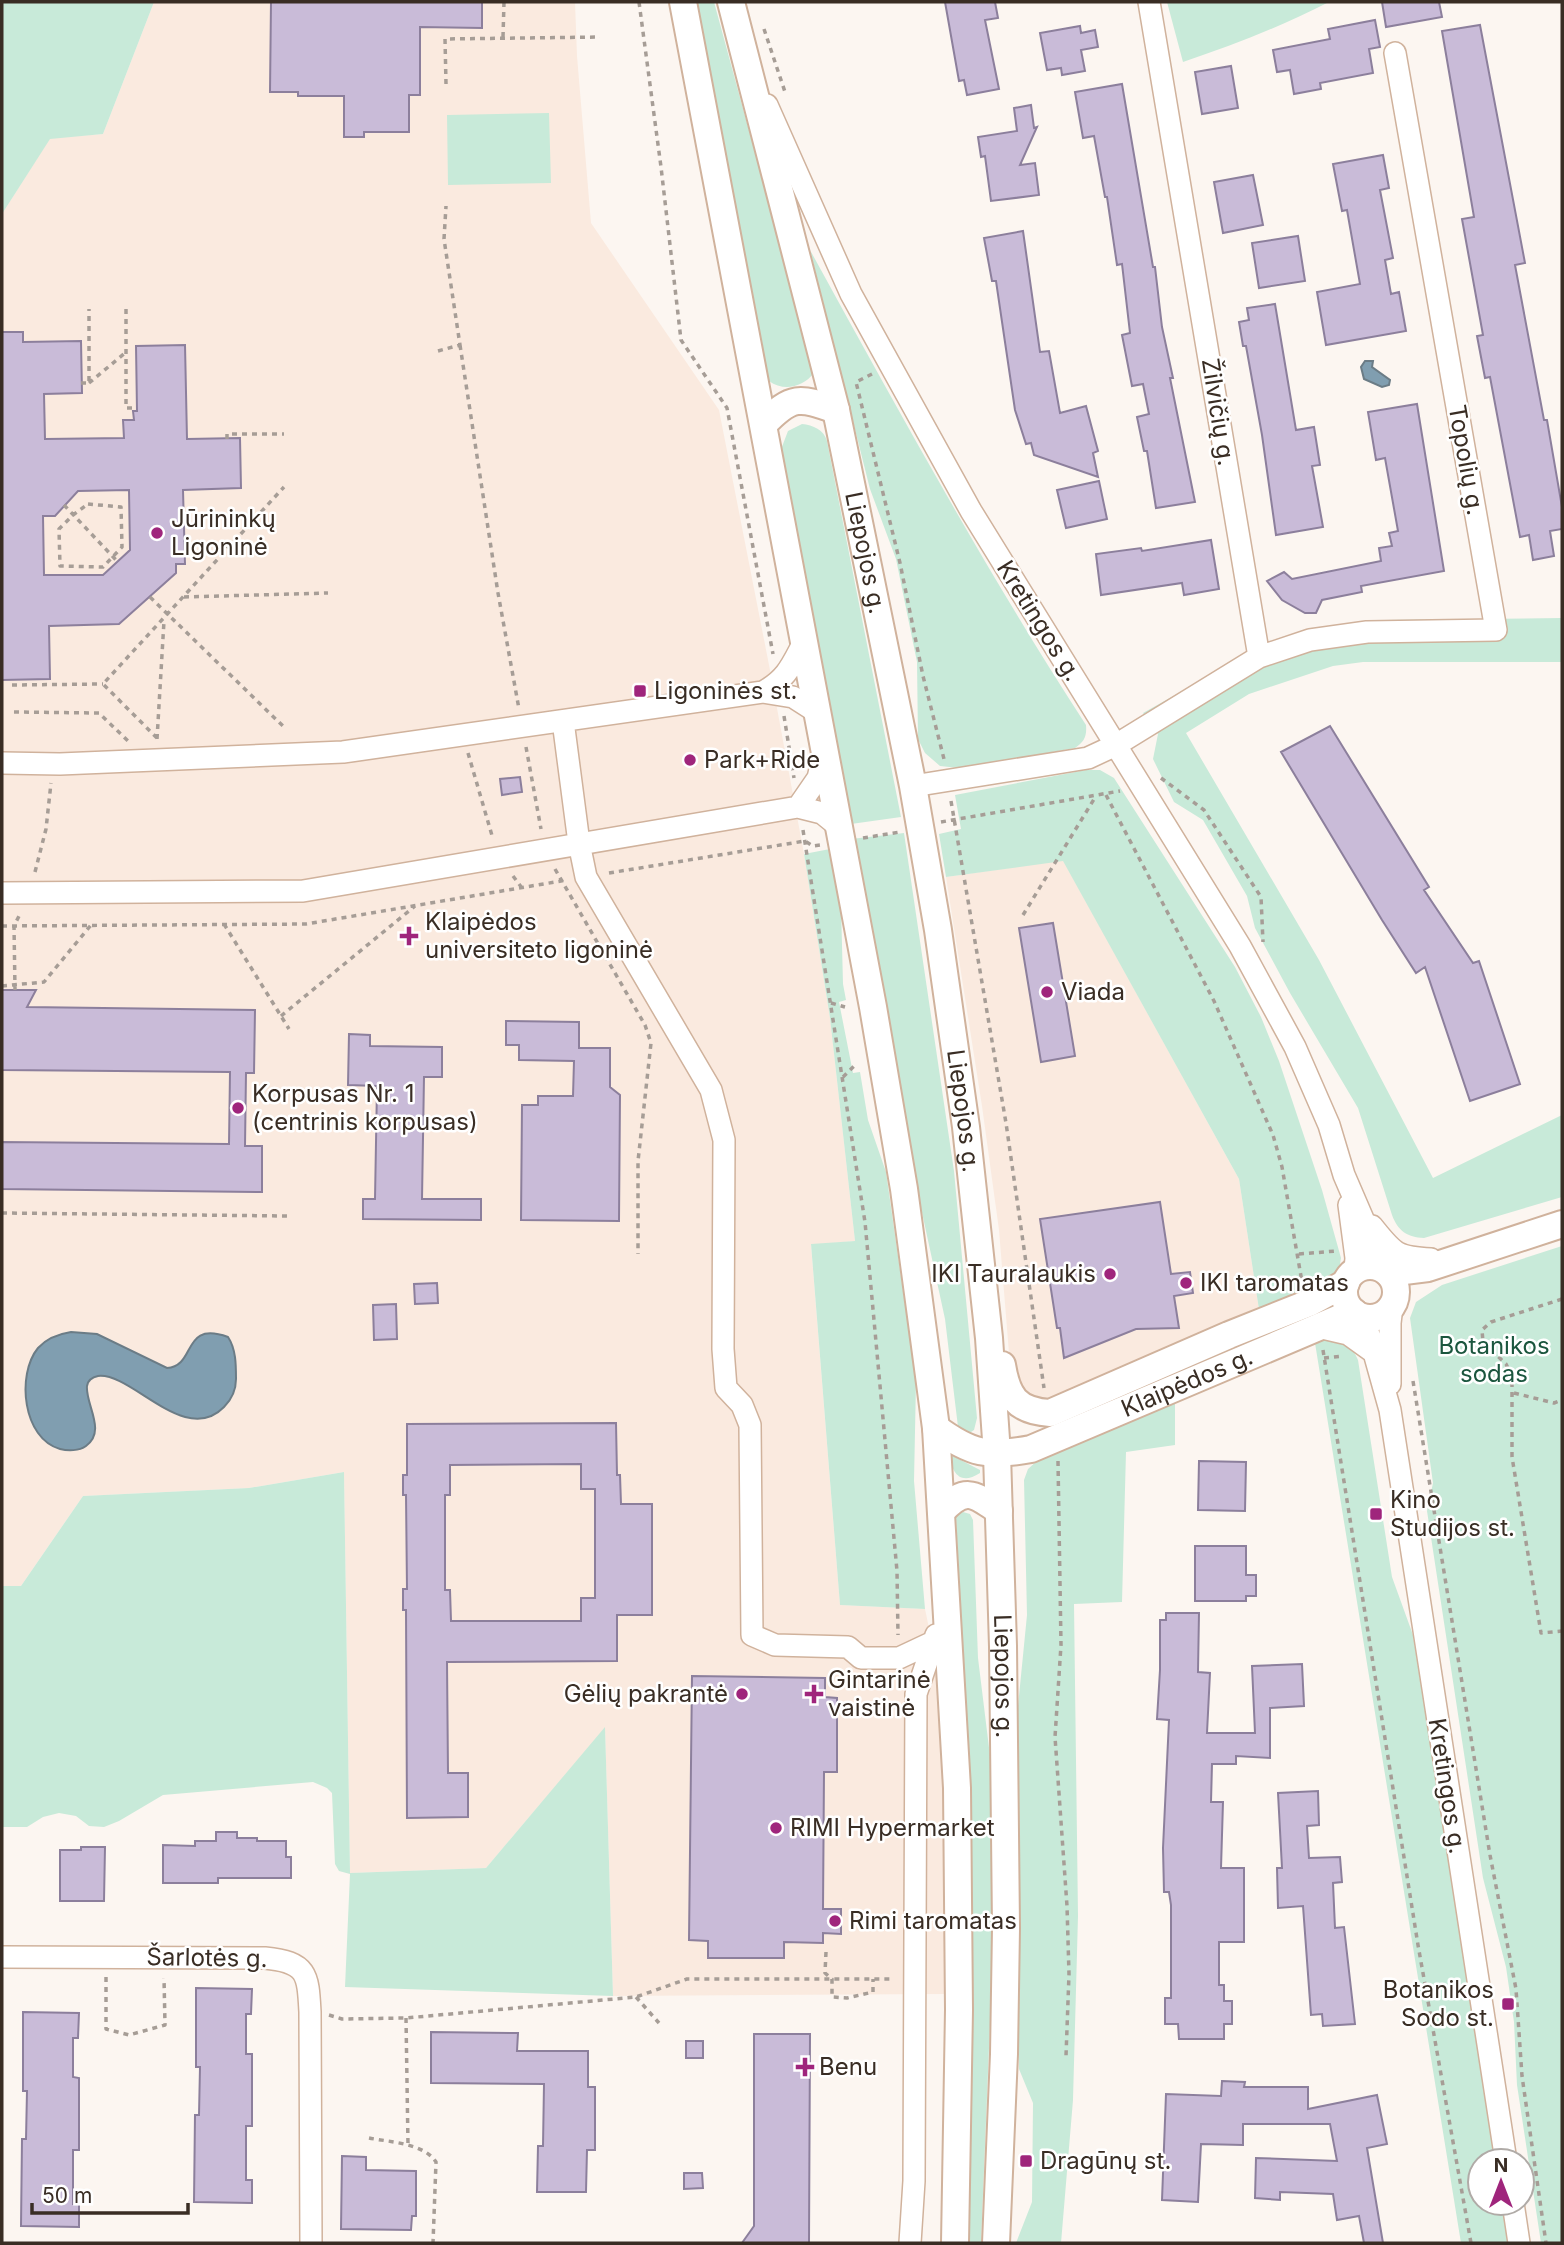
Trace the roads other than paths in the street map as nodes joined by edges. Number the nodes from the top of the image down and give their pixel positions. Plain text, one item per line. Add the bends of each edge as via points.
1 (683, 2) edge
2 (731, 2) edge
3 (1150, 2) edge
4 (1395, 53) dead end
5 (746, 58) junction
6 (836, 410) junction
7 (764, 424) junction
8 (805, 640) junction
9 (1259, 657) junction
10 (763, 692) junction
11 (818, 713) junction
12 (563, 721) junction
13 (1116, 745) junction
14 (824, 751) junction
15 (2, 763) edge
16 (913, 786) junction
17 (798, 807) junction
18 (840, 834) junction
19 (579, 843) junction
20 (2, 893) edge
21 (1344, 1175) junction
22 (1360, 1211) junction
23 (1562, 1224) edge
24 (1454, 1260) junction
25 (1376, 1283) junction
26 (1314, 1315) junction
27 (1359, 1315) junction
28 (989, 1338) junction
29 (1373, 1352) junction
30 (1390, 1410) junction
31 (936, 1427) junction
32 (1031, 1449) junction
33 (997, 1454) junction
34 (942, 1511) junction
35 (999, 1511) junction
36 (1000, 1552) junction
37 (947, 1611) junction
38 (933, 1642) junction
39 (899, 1658) junction
40 (916, 1694) junction
41 (2, 1957) edge
42 (1504, 2147) edge
43 (1515, 2217) edge
44 (311, 2243) edge
45 (910, 2243) edge
46 (955, 2243) edge
47 (996, 2243) edge
48 (1519, 2243) edge

1 - 7 main road, Liepojos g.
2 - 5 main road, Liepojos g.
3 - 9 street, Žilvičių g.
4 - 9 street, Topolių g. via 1496,629 1367,632 1310,640
5 - 6 main road, Liepojos g.
5 - 13 street, Kretingos g. via 851,294 971,511
6 - 7 main road via 799,400 781,406
6 - 16 main road, Liepojos g.
7 - 8 main road, Liepojos g.
8 - 10 street via 788,673
8 - 11 main road, Liepojos g.
9 - 13 street
10 - 11 street via 793,697
10 - 12 street
11 - 14 main road, Liepojos g.
12 - 15 street via 343,752
12 - 19 street
13 - 16 street via 1088,758
13 - 21 street, Kretingos g. via 1149,781 1295,1047 1329,1125
14 - 17 street via 818,778
14 - 18 main road, Liepojos g.
16 - 28 main road, Liepojos g. via 966,1126
17 - 18 street via 822,813
17 - 19 street
18 - 31 main road, Liepojos g. via 904,1189
19 - 20 street via 303,891
19 - 39 street via 586,877 711,1090 724,1140 723,1349 726,1388 742,1405 750,1425 752,1635 775,1646 848,1647 861,1658
21 - 22 street, Kretingos g.
21 - 25 street, Kretingos g. via 1356,1258
22 - 24 street via 1391,1249 1405,1258
22 - 25 street, Kretingos g.
23 - 24 main road
24 - 25 main road
25 - 26 main road
25 - 27 main road via 1377,1317
25 - 27 main road via 1344,1293 1347,1304
25 - 30 street, Kretingos g. via 1390,1323
26 - 27 main road
26 - 28 main road via 1229,1335 1050,1413 1025,1408 1013,1398
26 - 29 street
26 - 32 main road, Klaipėdos g.
27 - 29 street, Kretingos g.
28 - 33 main road, Liepojos g.
29 - 30 street, Kretingos g.
30 - 42 street, Kretingos g.
31 - 33 main road via 967,1448
31 - 34 main road, Liepojos g.
32 - 33 main road, Klaipėdos g.
32 - 36 main road via 1013,1481 1013,1528
33 - 35 main road, Liepojos g.
34 - 35 main road via 954,1498 968,1495
34 - 37 main road, Liepojos g.
35 - 36 main road, Liepojos g.
36 - 47 main road, Liepojos g. via 1006,1928
37 - 38 street
37 - 46 main road, Liepojos g. via 959,1927
38 - 39 street
38 - 40 street
39 - 40 street
40 - 45 street
41 - 44 street, Šarlotės g. via 265,1958 293,1964 308,1981
43 - 48 street

